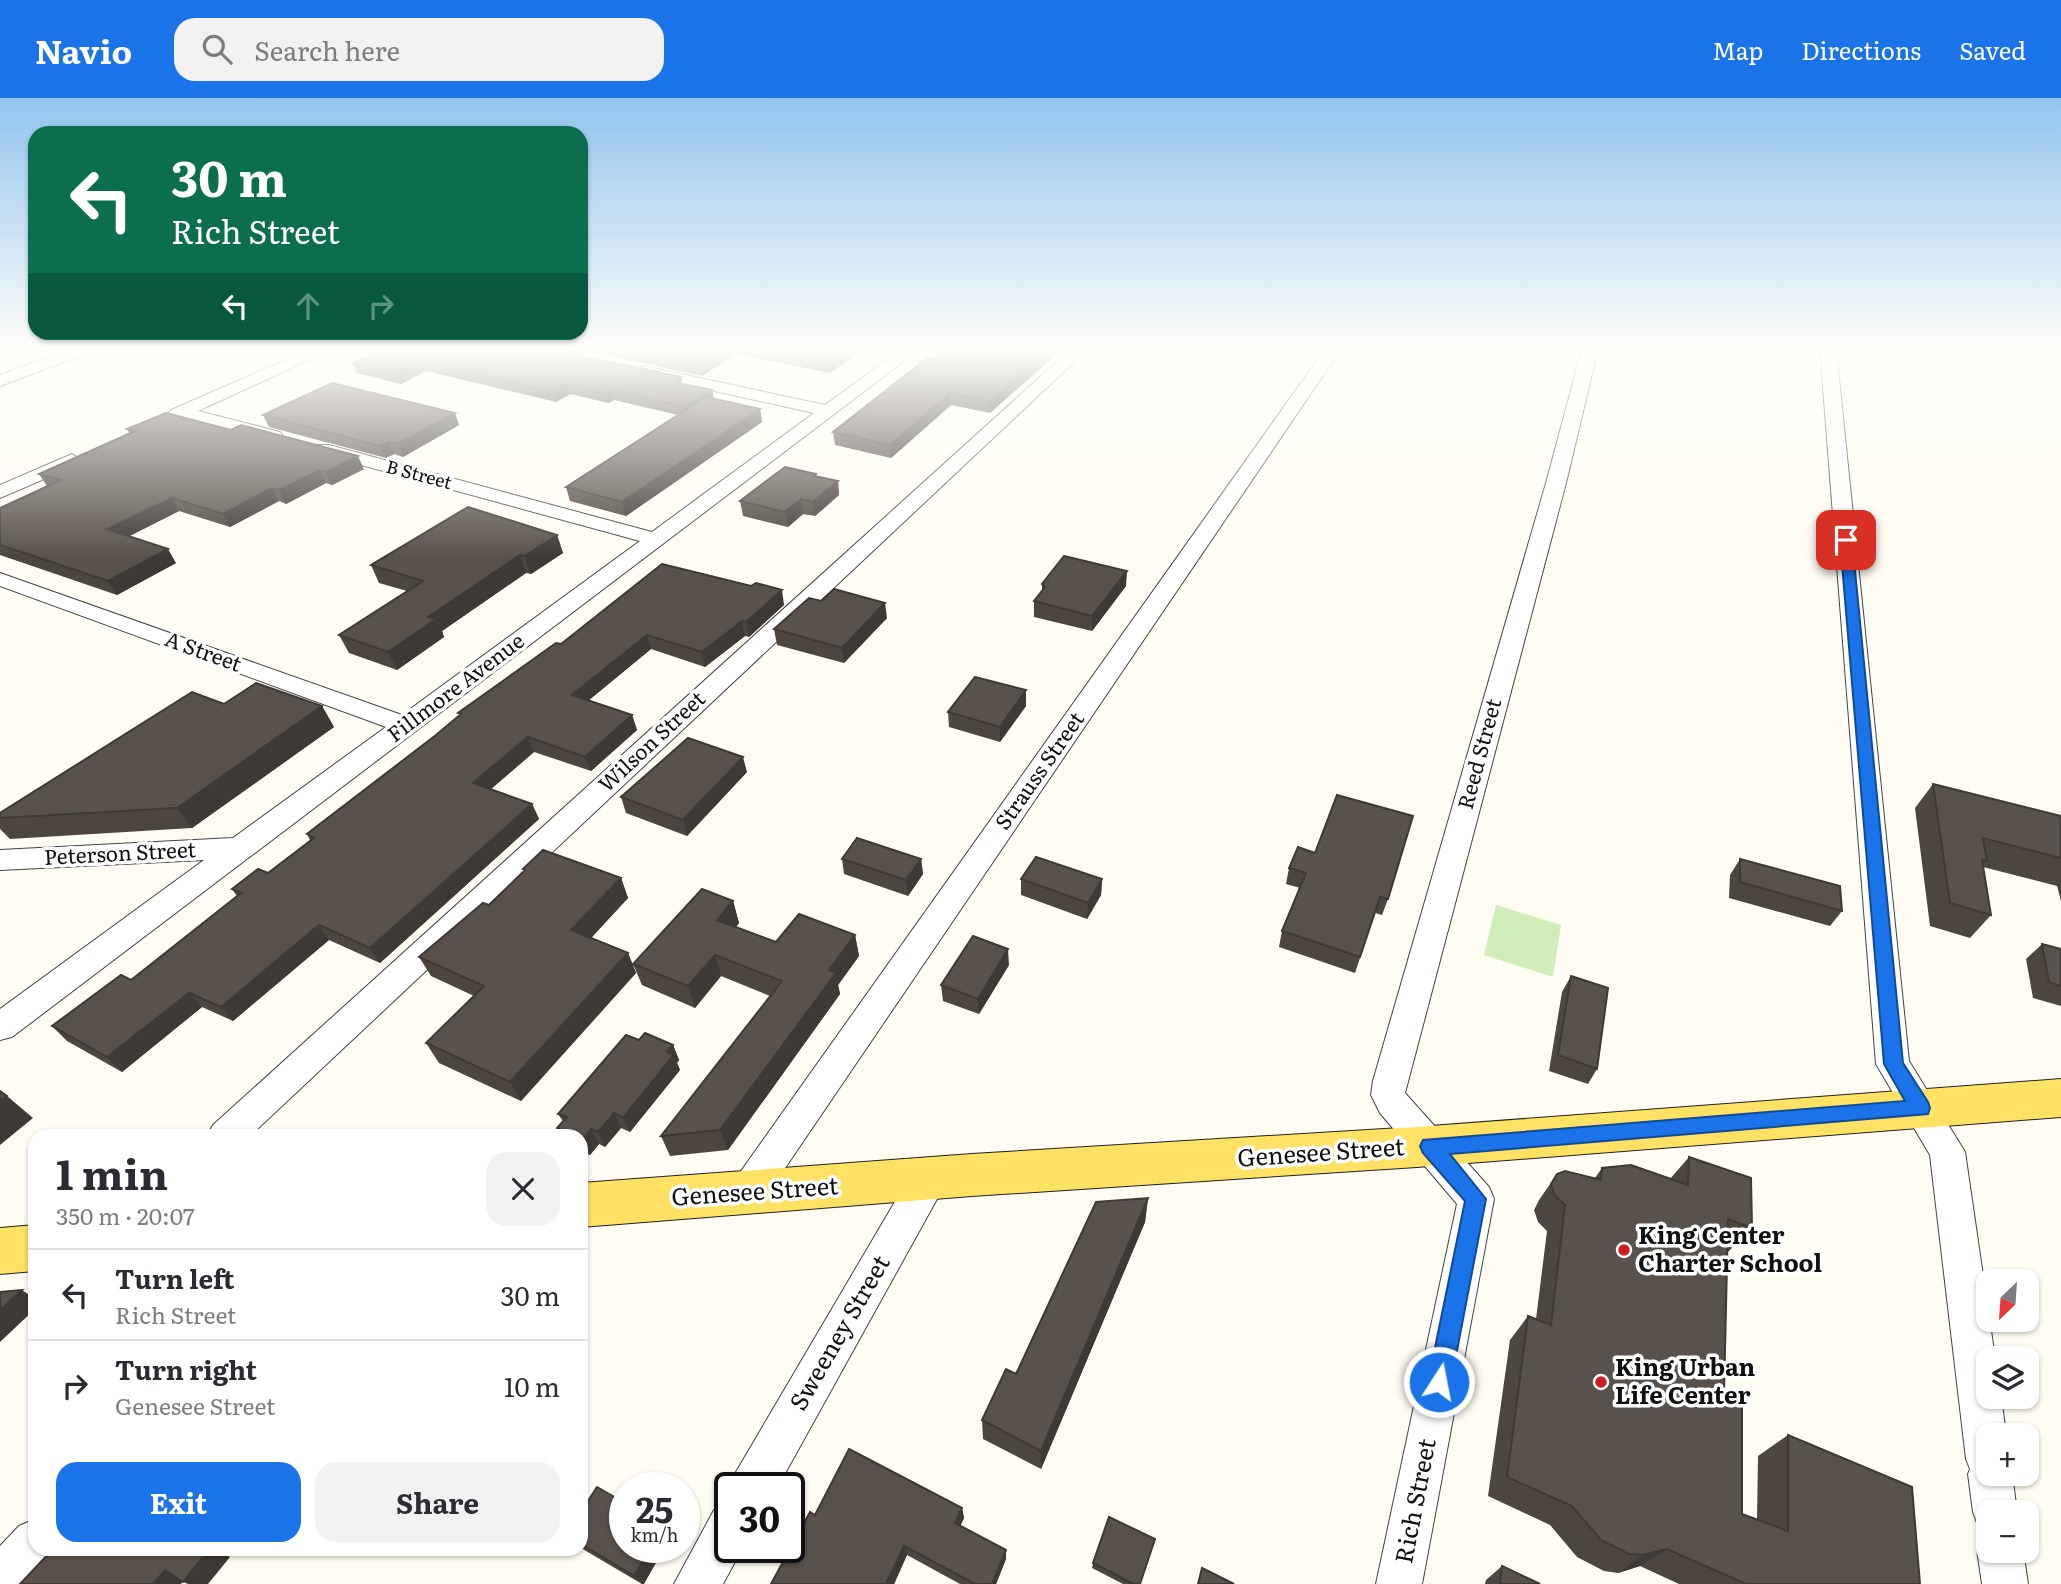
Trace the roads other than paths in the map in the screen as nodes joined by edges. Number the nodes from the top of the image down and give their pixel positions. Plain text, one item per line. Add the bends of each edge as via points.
1 (167, 418) edge
2 (206, 418) edge
3 (819, 418) edge
4 (1005, 418) edge
5 (1285, 418) edge
6 (1572, 418) edge
7 (1834, 418) edge
8 (158, 422) edge
9 (87, 453) edge
10 (0, 492) edge
11 (657, 539) junction
12 (0, 579) edge
13 (406, 725) junction
14 (240, 848) junction
15 (0, 860) edge
16 (0, 1027) edge
17 (2061, 1098) edge
18 (1921, 1108) junction
19 (233, 1129) edge
20 (1430, 1146) junction
21 (929, 1178) junction
22 (747, 1193) junction
23 (588, 1204) edge
24 (28, 1249) edge
25 (0, 1251) edge
26 (1983, 1423) edge
27 (761, 1472) edge
28 (28, 1549) edge
29 (714, 1555) edge
30 (2002, 1563) edge
31 (0, 1579) edge
32 (697, 1584) edge
33 (1399, 1584) edge
34 (2005, 1584) edge

1 - 8 street
2 - 11 street, B Street
3 - 11 street, Fillmore Avenue
4 - 19 street, Wilson Street
5 - 22 street, Strauss Street
6 - 20 street, Reed Street via 1390,1082 1392,1102
7 - 18 street via 1893,1064
9 - 10 street
11 - 13 street, Fillmore Avenue
12 - 13 street, A Street
13 - 14 street, Fillmore Avenue
14 - 15 street, Peterson Street
14 - 16 street, Fillmore Avenue
17 - 18 main road, Genesee Street
18 - 20 main road, Genesee Street
18 - 26 street via 1947,1152
20 - 21 main road, Genesee Street
20 - 33 street, Rich Street via 1476,1199
21 - 22 main road, Genesee Street
21 - 27 street, Sweeney Street
22 - 23 main road, Genesee Street
24 - 25 main road
28 - 31 street
29 - 32 street
30 - 34 street

